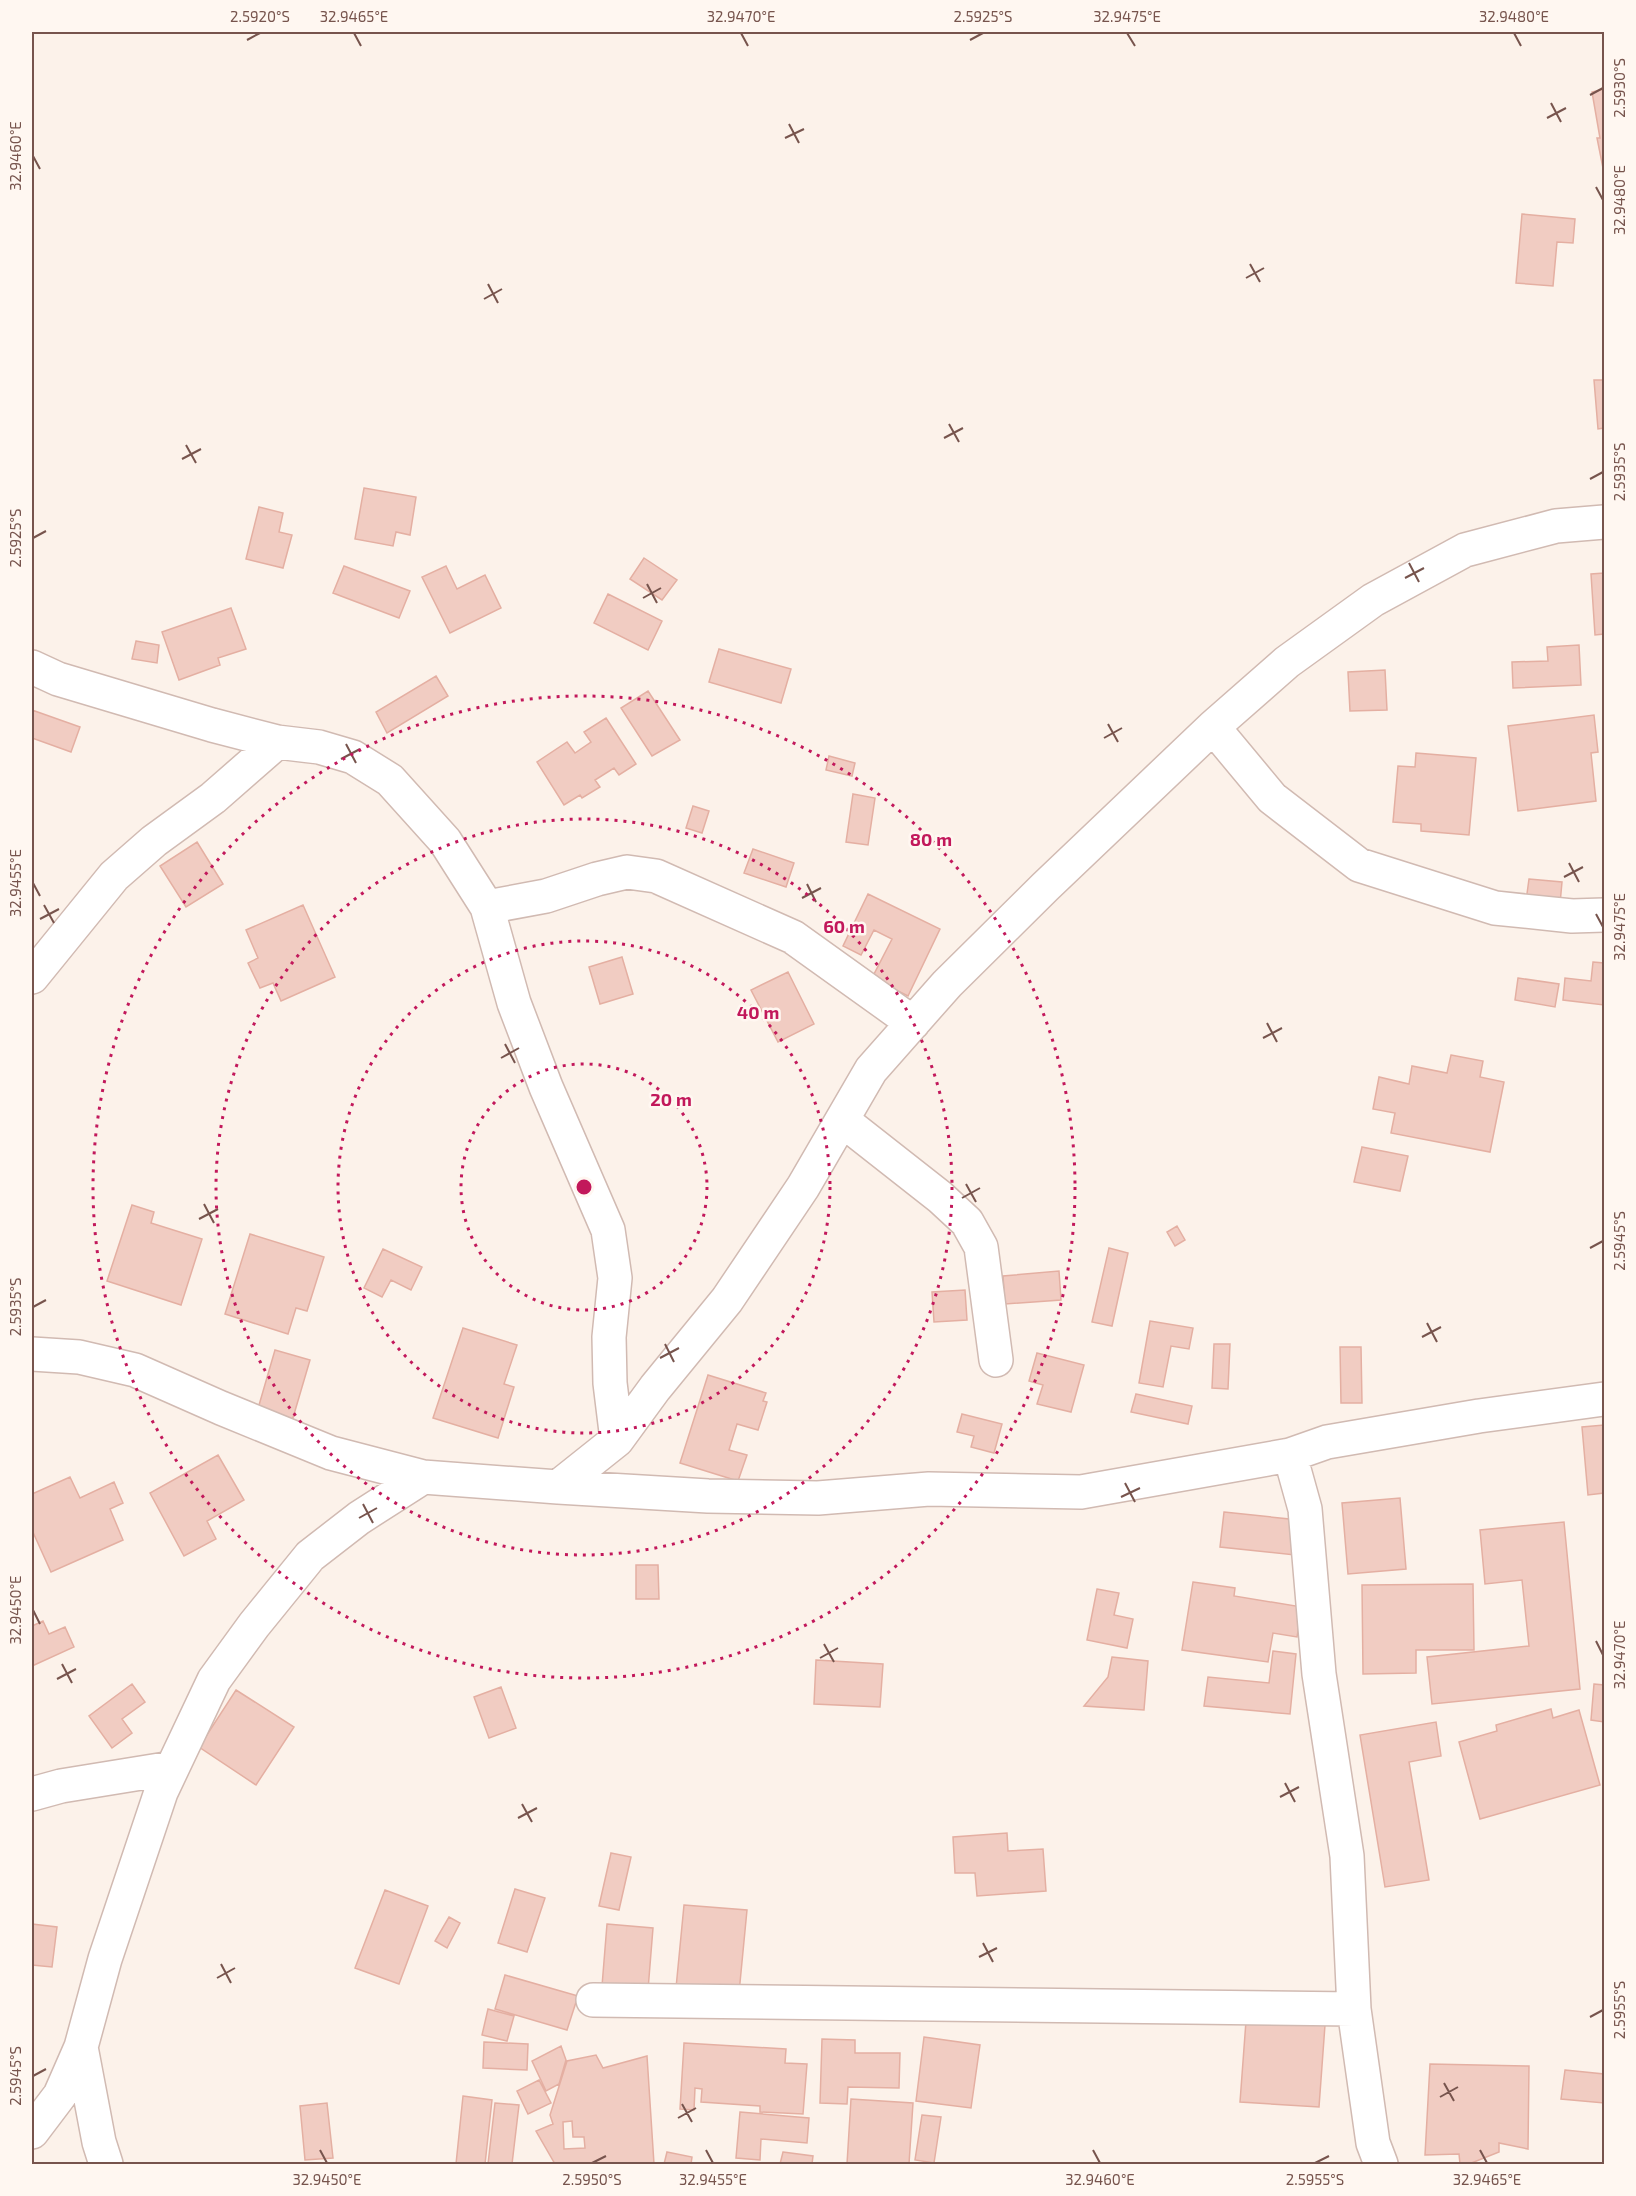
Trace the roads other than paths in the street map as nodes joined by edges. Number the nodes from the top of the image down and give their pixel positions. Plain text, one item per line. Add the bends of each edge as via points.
1 (1605, 522) edge
2 (32, 667) edge
3 (1214, 727) junction
4 (277, 742) junction
5 (487, 907) junction
6 (1605, 915) edge
7 (32, 977) edge
8 (913, 1023) junction
9 (842, 1120) junction
10 (32, 1354) edge
11 (996, 1360) dead end
12 (1605, 1399) edge
13 (616, 1440) junction
14 (1290, 1455) junction
15 (423, 1477) junction
16 (558, 1487) junction
17 (172, 1768) junction
18 (32, 1794) edge
19 (593, 2000) dead end
20 (1354, 2009) junction
21 (81, 2047) junction
22 (32, 2132) edge
23 (106, 2164) edge
24 (1381, 2164) edge

1 - 3 street via 1556,526 1465,550 1373,600 1287,662
2 - 4 street via 68,682
3 - 6 street via 1272,798 1359,865 1495,908 1572,916
3 - 8 street via 1045,887
4 - 5 street via 320,747 353,757 390,780 445,840
4 - 7 street via 114,876
5 - 8 street via 546,896 627,872 657,876 793,937
5 - 13 street via 522,1024 608,1230 615,1278 609,1337
8 - 9 street via 871,1070
9 - 11 street via 967,1222 981,1247
9 - 13 street via 803,1187 727,1300
10 - 15 street via 79,1357 135,1370 331,1453
12 - 14 street via 1327,1442
13 - 16 street
14 - 16 street via 1081,1492 929,1489 818,1498
14 - 20 street via 1305,1509 1319,1674 1347,1856
15 - 16 street
15 - 17 street via 359,1518 310,1556 214,1680
17 - 18 street
17 - 21 street via 133,1870
19 - 20 street
20 - 24 street via 1373,2143
21 - 22 street via 60,2095
21 - 23 street

